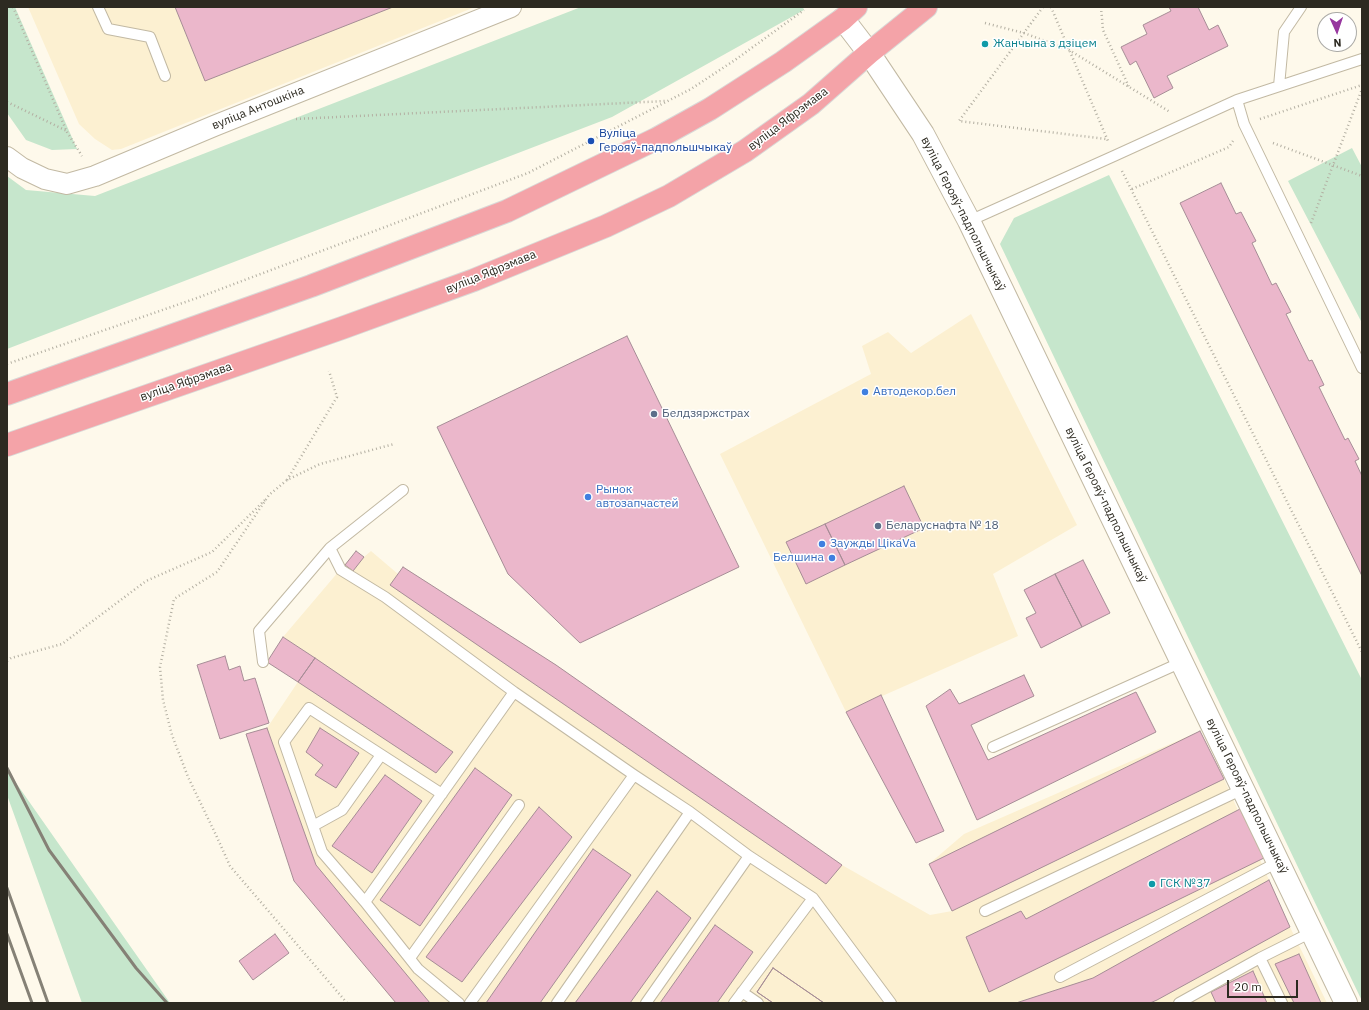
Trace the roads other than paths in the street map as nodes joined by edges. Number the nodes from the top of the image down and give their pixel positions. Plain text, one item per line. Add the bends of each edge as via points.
1 (98, 7) edge
2 (511, 7) edge
3 (926, 7) edge
4 (1302, 7) edge
5 (844, 11) edge
6 (869, 53) junction
7 (1362, 59) edge
8 (165, 76) dead end
9 (1279, 86) junction
10 (1237, 100) junction
11 (7, 157) edge
12 (969, 221) junction
13 (1362, 368) edge
14 (7, 394) edge
15 (7, 445) edge
16 (403, 490) dead end
17 (330, 548) junction
18 (263, 662) dead end
19 (1182, 662) junction
20 (514, 692) junction
21 (993, 747) dead end
22 (381, 755) junction
23 (634, 775) junction
24 (1243, 789) junction
25 (442, 794) junction
26 (519, 805) dead end
27 (690, 812) junction
28 (313, 826) junction
29 (749, 856) junction
30 (1278, 862) junction
31 (813, 898) junction
32 (365, 902) junction
33 (985, 911) dead end
34 (1312, 932) junction
35 (410, 958) junction
36 (1260, 958) junction
37 (1060, 977) dead end
38 (742, 992) junction
39 (1185, 1002) edge
40 (459, 1003) edge
41 (470, 1003) edge
42 (557, 1003) edge
43 (646, 1003) edge
44 (734, 1003) edge
45 (758, 1003) edge
46 (891, 1003) edge
47 (1282, 1003) edge
48 (1346, 1003) edge

1 - 8 lane via 108,29 150,37
2 - 11 street, вуліца Антошкіна via 95,176 67,184 45,179 22,168
3 - 6 main road, вуліца Яфрэмава
4 - 9 lane via 1284,32
5 - 6 street, вуліца Герояў-падпольшчыкаў
5 - 14 main road via 783,62 710,109 507,211 311,286
6 - 12 street, вуліца Герояў-падпольшчыкаў via 922,134
6 - 15 main road, вуліца Яфрэмава via 811,104 745,151 669,196 606,226 474,280
7 - 9 lane
9 - 10 lane
10 - 12 lane
10 - 13 lane via 1247,129
12 - 19 street, вуліца Герояў-падпольшчыкаў
16 - 17 lane
17 - 18 lane via 259,631
17 - 20 lane via 341,570 385,597
19 - 21 lane
19 - 24 street, вуліца Герояў-падпольшчыкаў
20 - 23 lane
20 - 25 lane
22 - 25 lane
22 - 28 lane via 342,810
22 - 28 lane via 309,708 284,742
23 - 27 lane
23 - 41 lane
24 - 30 street, вуліца Герояў-падпольшчыкаў
24 - 33 lane
25 - 32 lane
26 - 35 lane
27 - 29 lane
27 - 42 lane
28 - 32 lane via 322,852
29 - 31 lane
29 - 43 lane
30 - 34 street, вуліца Герояў-падпольшчыкаў
30 - 37 lane
31 - 38 lane
31 - 46 lane
32 - 35 lane
34 - 36 lane
34 - 48 street, вуліца Герояў-падпольшчыкаў
35 - 40 lane via 418,970
36 - 39 lane
36 - 47 lane
38 - 44 lane
38 - 45 lane

